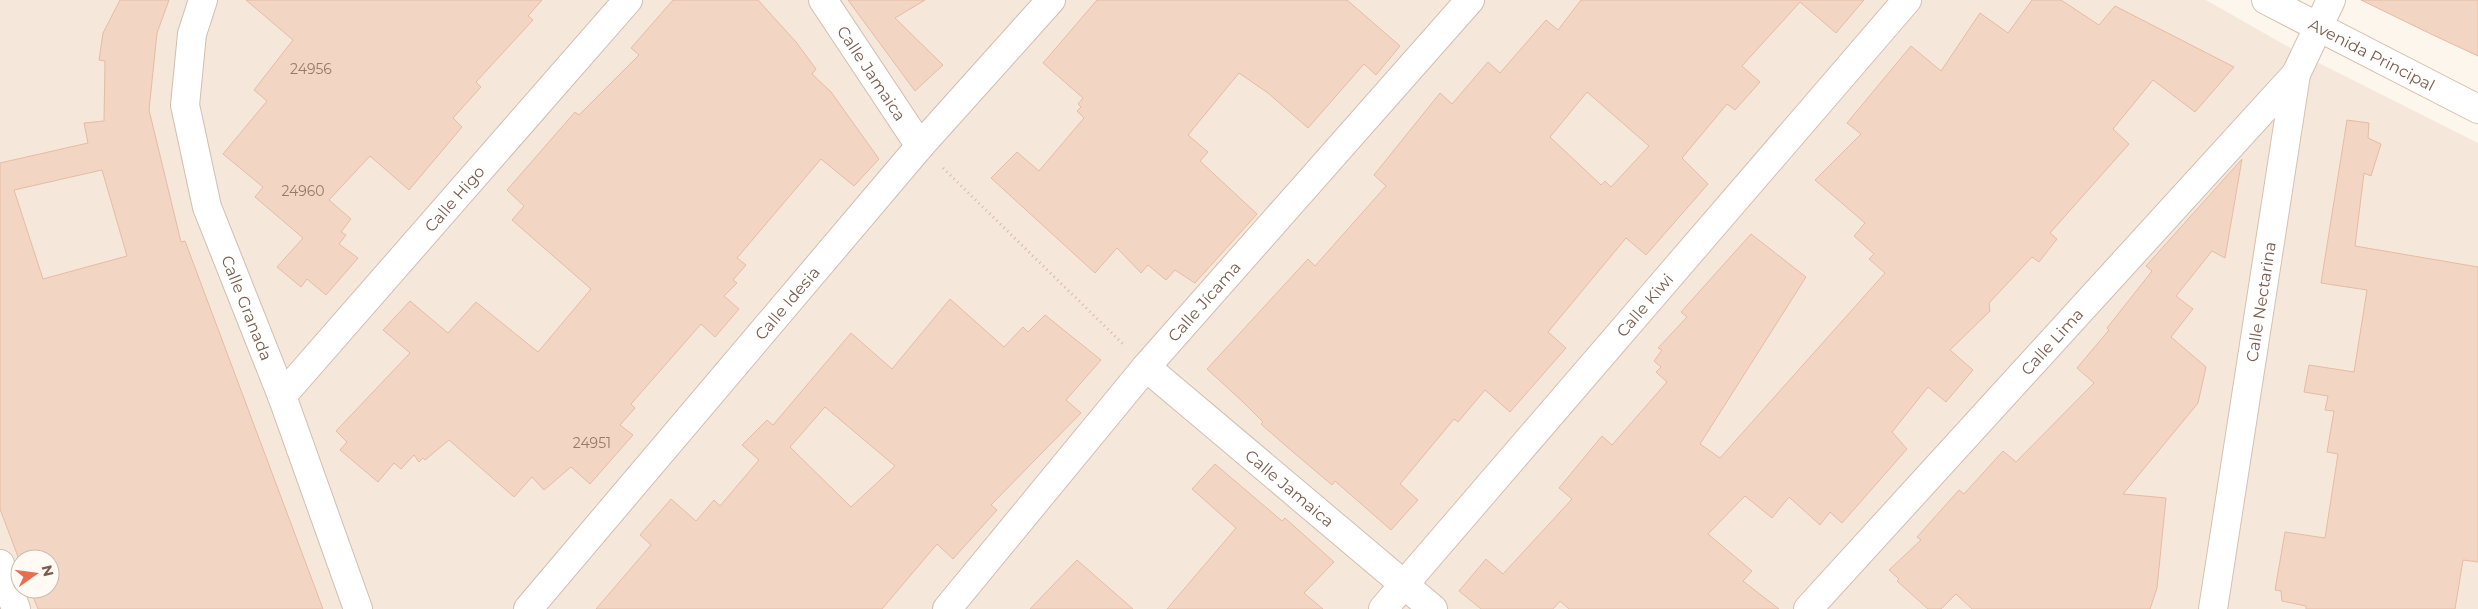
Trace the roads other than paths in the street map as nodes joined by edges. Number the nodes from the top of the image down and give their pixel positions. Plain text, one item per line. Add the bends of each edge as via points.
1 (203, 0) edge
2 (628, 0) edge
3 (823, 0) edge
4 (1051, 0) edge
5 (1470, 0) edge
6 (1907, 0) edge
7 (2266, 0) edge
8 (2331, 0) edge
9 (2317, 28) junction
10 (2296, 74) junction
11 (2478, 109) edge
12 (920, 146) junction
13 (1146, 367) junction
14 (282, 396) junction
15 (0, 564) edge
16 (1404, 584) junction
17 (16, 609) edge
18 (358, 609) edge
19 (528, 609) edge
20 (947, 609) edge
21 (1383, 609) edge
22 (1433, 609) edge
23 (1808, 609) edge
24 (2213, 609) edge

1 - 14 street, Calle Granada via 192,34 185,105 207,207
2 - 14 street, Calle Higo
3 - 12 street, Calle Jamaica
4 - 12 street, Calle Idesia
5 - 13 street, Calle Jícama
6 - 16 street, Calle Kiwi
7 - 9 street, Avenida Principal
8 - 9 street, Calle Nectarina
9 - 10 street, Calle Nectarina
9 - 11 street, Avenida Principal
10 - 23 street, Calle Lima
10 - 24 street, Calle Nectarina
12 - 19 street, Calle Idesia
13 - 16 street, Calle Jamaica
13 - 20 street, Calle Jícama
14 - 18 street, Calle Granada
15 - 17 street
16 - 21 street, Calle Kiwi
16 - 22 street, Calle Jamaica

